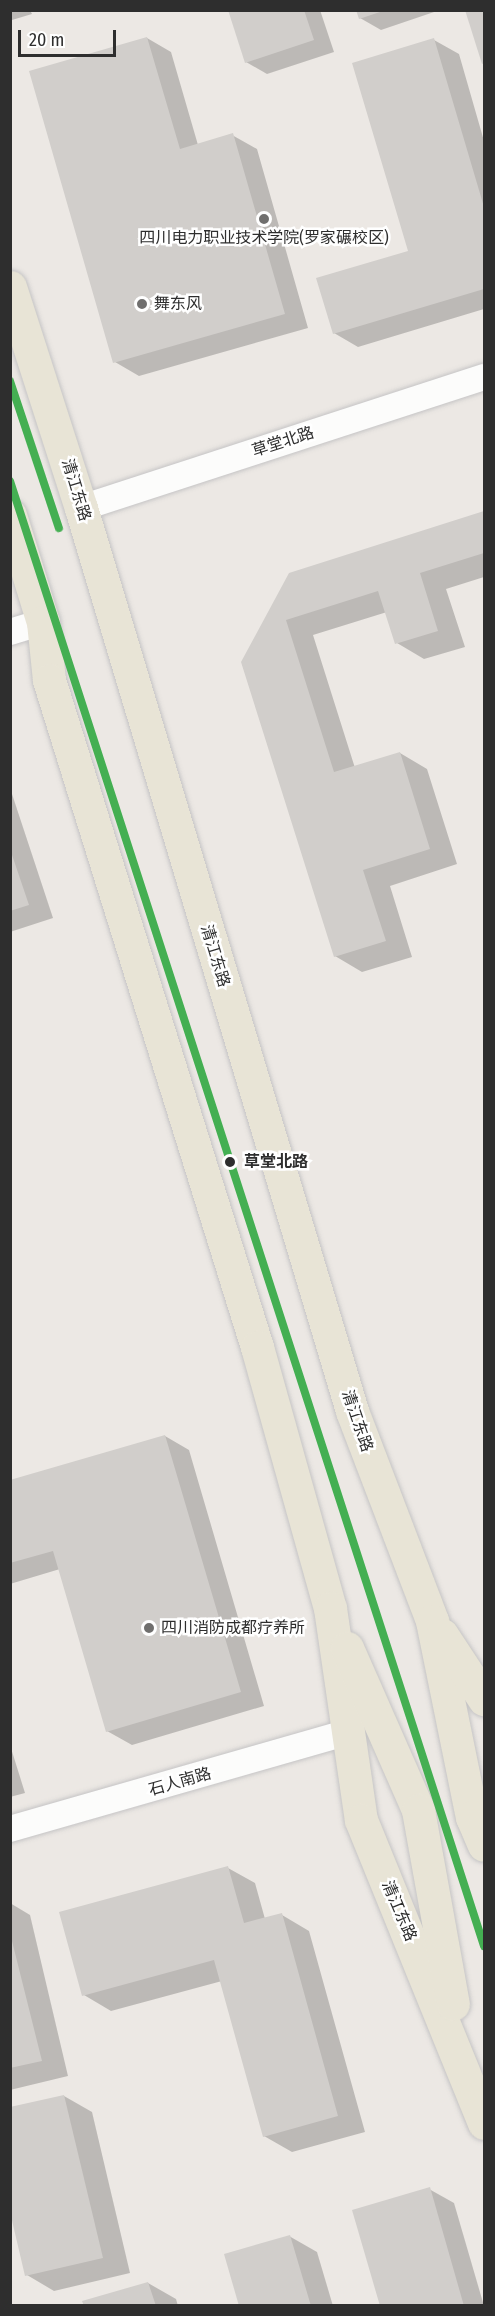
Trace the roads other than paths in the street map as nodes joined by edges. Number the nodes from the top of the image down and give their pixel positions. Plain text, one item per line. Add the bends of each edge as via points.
1 (10, 287) edge
2 (484, 377) edge
3 (81, 508) junction
4 (10, 515) edge
5 (43, 622) junction
6 (10, 632) edge
7 (330, 1608) junction
8 (432, 1621) junction
9 (484, 1700) edge
10 (348, 1732) junction
11 (10, 1829) edge
12 (484, 1845) edge
13 (464, 2067) junction
14 (484, 2123) edge

1 - 3 main road, 清江东路
2 - 3 street, 草堂北路
3 - 8 main road, 清江东路 via 352,1411
4 - 5 main road, 清江东路
5 - 6 street
5 - 7 main road, 清江东路 via 49,680 256,1347
7 - 10 main road, 清江东路
7 - 13 main road, 清江东路 via 418,1810
8 - 9 main road, 清江东路
8 - 12 main road, 清江东路 via 472,1816
10 - 11 street, 石人南路
10 - 13 main road, 清江东路 via 361,1820
13 - 14 main road, 清江东路

